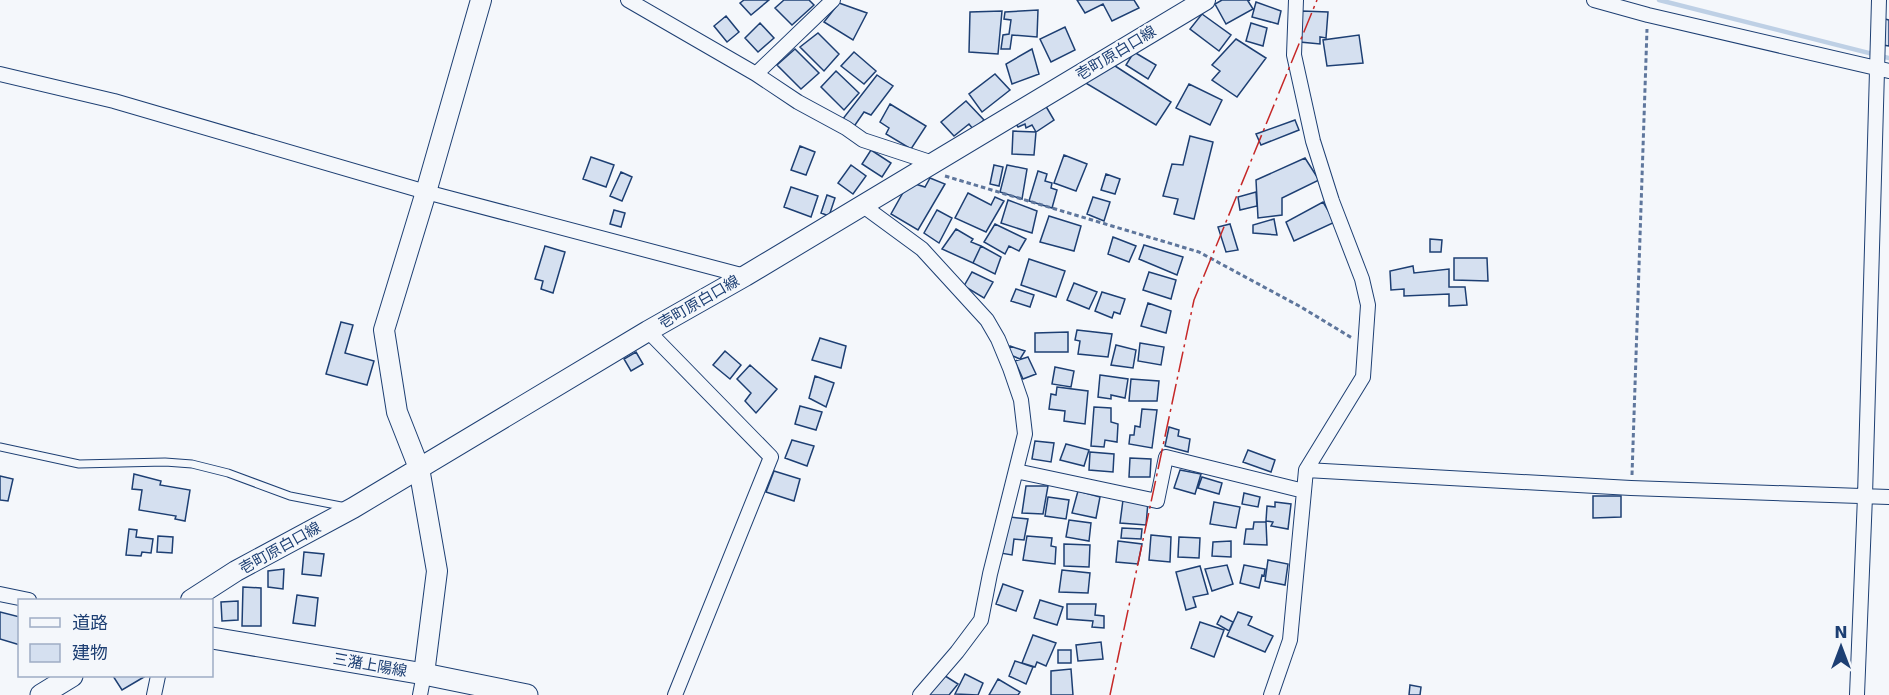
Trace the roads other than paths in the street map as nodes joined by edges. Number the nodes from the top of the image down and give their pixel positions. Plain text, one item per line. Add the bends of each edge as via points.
1 (482, 0) edge
2 (628, 0) edge
3 (833, 0) edge
4 (1204, 0) edge
5 (1296, 0) edge
6 (1594, 0) edge
7 (1882, 3) edge
8 (1883, 70) edge
9 (0, 74) edge
10 (756, 74) junction
11 (926, 166) junction
12 (426, 192) junction
13 (862, 205) junction
14 (745, 276) junction
15 (648, 331) junction
16 (0, 447) edge
17 (419, 468) junction
18 (1306, 470) junction
19 (1016, 471) junction
20 (1304, 491) junction
21 (1865, 496) junction
22 (1889, 497) edge
23 (353, 508) junction
24 (0, 594) edge
25 (24, 599) edge
26 (193, 599) edge
27 (213, 638) edge
28 (424, 674) junction
29 (69, 677) edge
30 (158, 677) edge
31 (41, 695) edge
32 (154, 695) edge
33 (420, 695) edge
34 (528, 695) edge
35 (675, 695) edge
36 (920, 695) edge
37 (1271, 695) edge
38 (1857, 695) edge

1 - 12 main road
2 - 10 street
3 - 10 street
4 - 11 main road, 壱町原白口線
5 - 18 street via 1294,55 1313,141 1368,306 1363,377
6 - 8 street
7 - 8 street
8 - 21 street
9 - 12 street via 114,101
10 - 11 street via 863,140
11 - 13 main road, 壱町原白口線
12 - 14 street
12 - 17 main road via 384,330 397,412
13 - 14 main road, 壱町原白口線
13 - 19 street via 922,249 987,320 1021,400 1025,434
14 - 15 main road, 壱町原白口線
15 - 17 main road, 壱町原白口線
15 - 35 street via 771,457
16 - 23 lane via 80,464 192,464 290,496
17 - 23 main road, 壱町原白口線
17 - 28 main road via 437,571
18 - 20 street
18 - 21 street
19 - 20 street via 1156,501 1166,457
19 - 36 street via 981,620
20 - 37 street via 1290,640
21 - 22 street
21 - 38 street
23 - 26 main road, 壱町原白口線
24 - 25 street
27 - 28 main road, 三潴上陽線
28 - 33 street
28 - 34 main road, 三潴上陽線
29 - 31 main road
30 - 32 street

